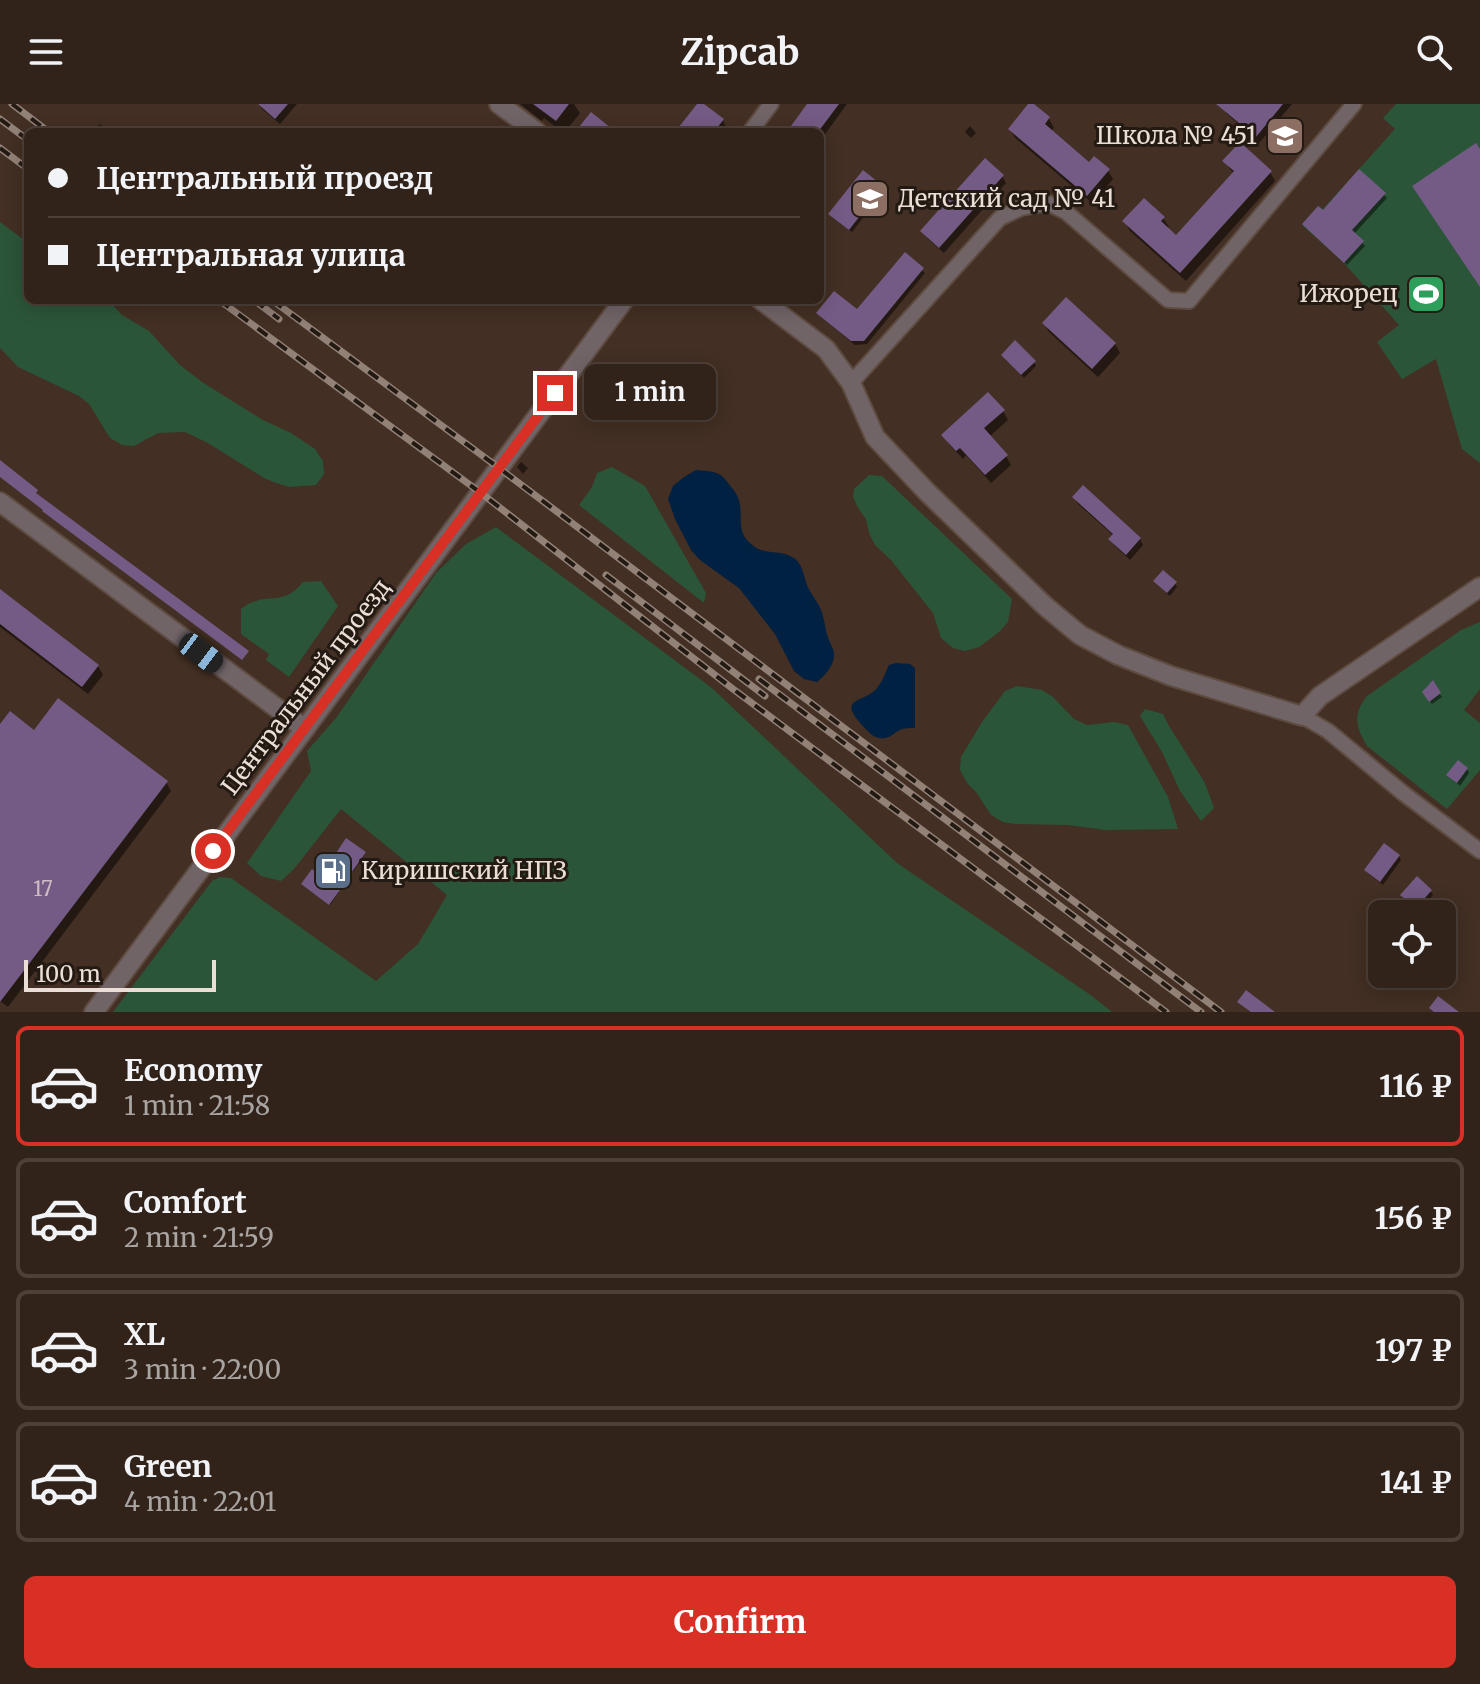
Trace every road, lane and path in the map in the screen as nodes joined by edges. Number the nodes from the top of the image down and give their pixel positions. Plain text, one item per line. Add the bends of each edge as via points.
1 (499, 104) edge
2 (771, 104) edge
3 (1354, 104) edge
4 (532, 128) edge
5 (753, 128) edge
6 (621, 304) edge
7 (766, 304) edge
8 (851, 383) junction
9 (0, 502) edge
10 (1480, 588) edge
11 (1302, 716) junction
12 (305, 729) junction
13 (1480, 851) edge
14 (94, 1012) edge

1 - 4 street
2 - 5 street
3 - 8 street via 1189,301 1168,300 1066,212 1048,203 1021,208 1000,218
6 - 12 street, Центральный проезд
7 - 8 street via 826,349
8 - 11 street via 875,437 1080,635 1171,676
9 - 12 street
10 - 11 street via 1320,696
11 - 13 street
12 - 14 street, Центральный проезд

